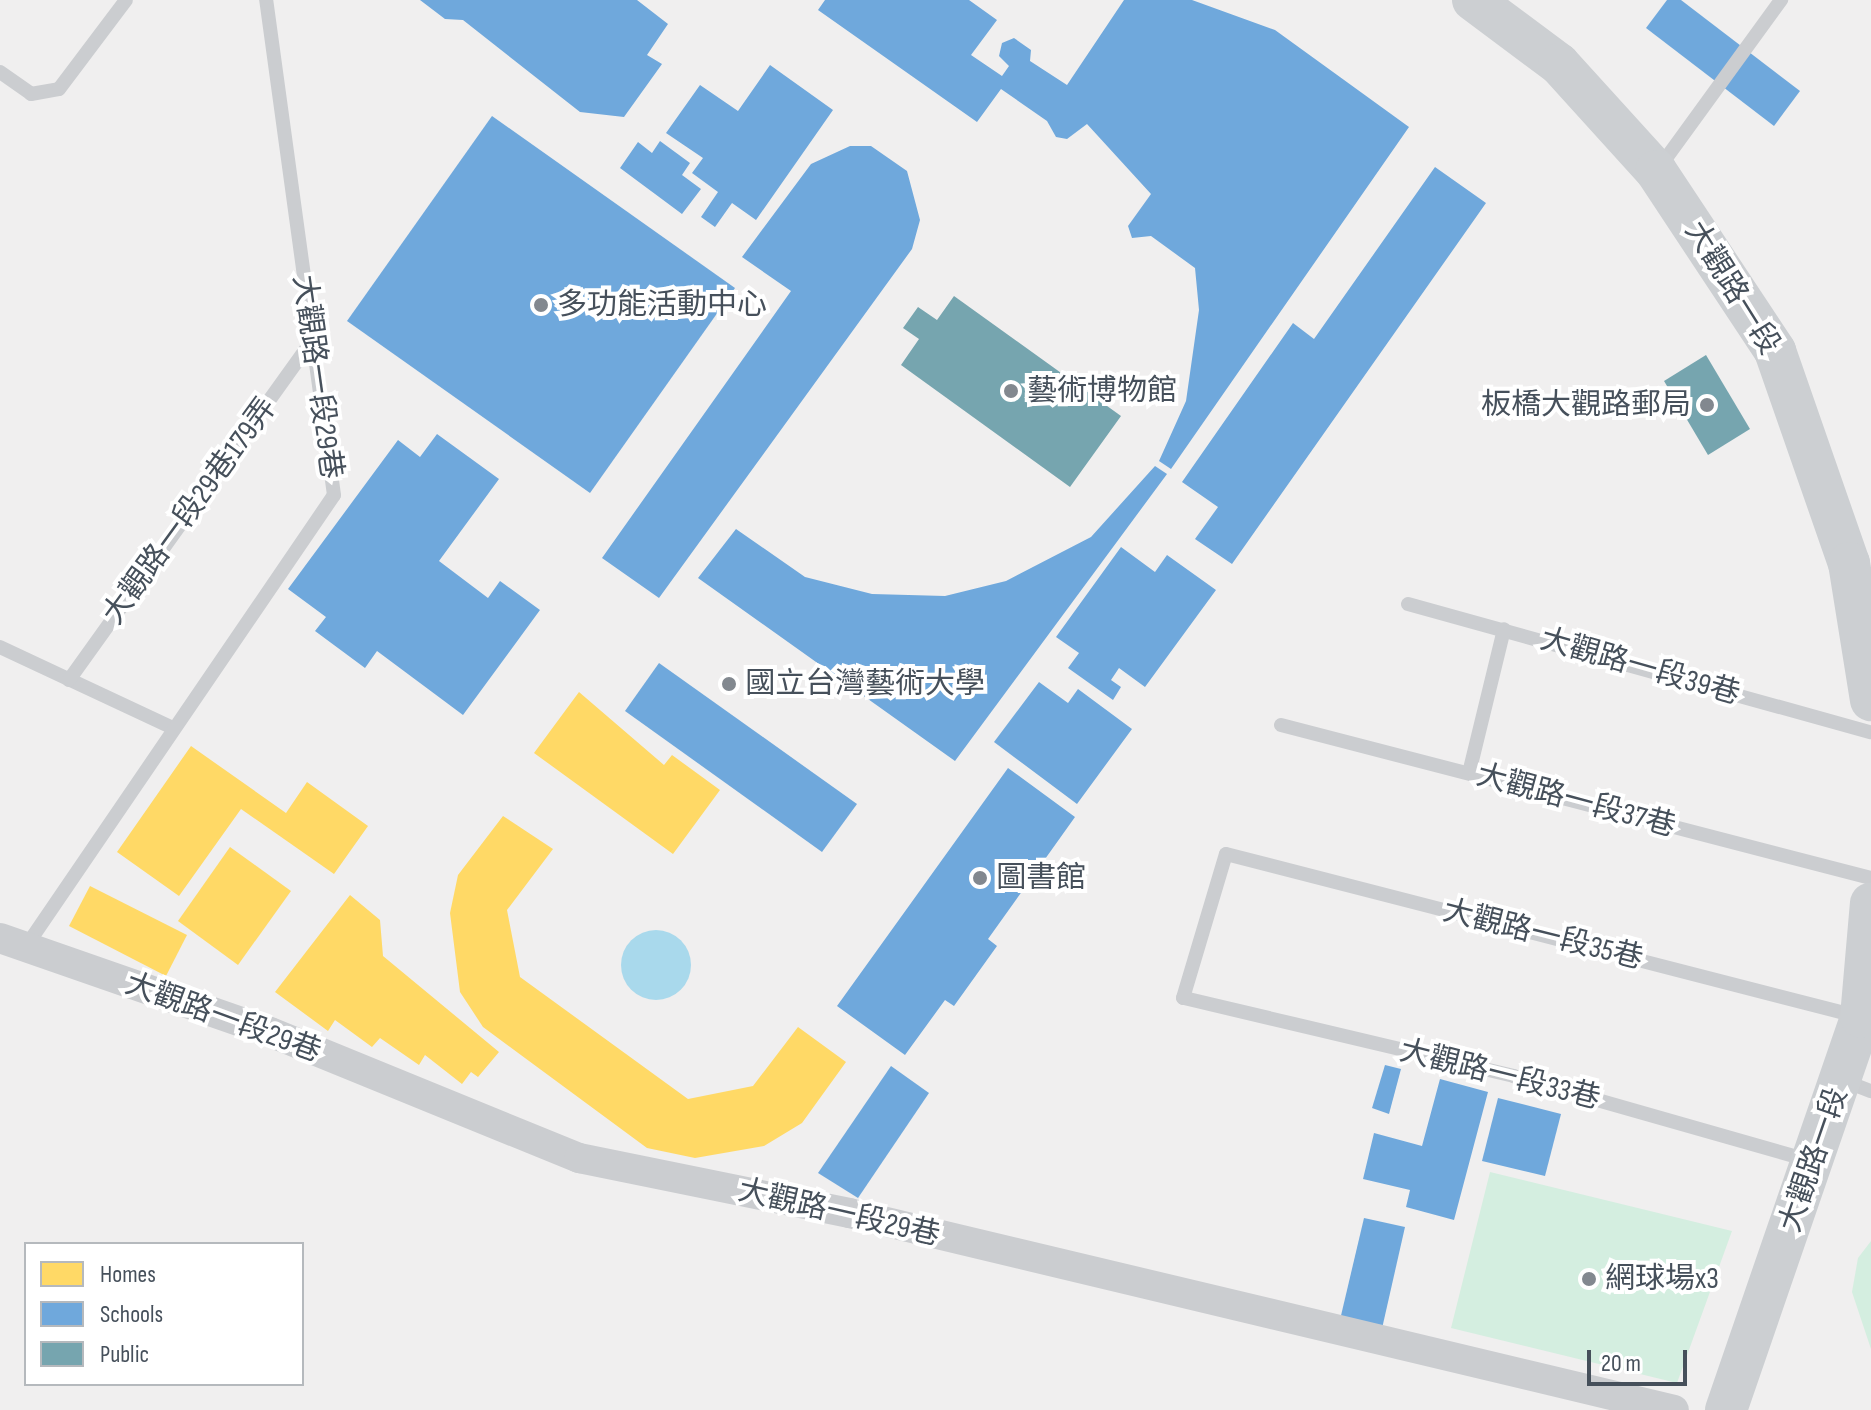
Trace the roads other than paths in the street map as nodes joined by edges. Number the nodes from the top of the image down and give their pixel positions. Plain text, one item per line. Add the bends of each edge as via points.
1 (126, 0) edge
2 (266, 0) edge
3 (1473, 0) edge
4 (1781, 0) edge
5 (0, 72) edge
6 (1656, 171) junction
7 (311, 342) junction
8 (1408, 604) dead end
9 (1504, 629) junction
10 (0, 647) edge
11 (69, 680) junction
12 (1871, 700) edge
13 (1281, 725) dead end
14 (173, 728) junction
15 (1871, 732) edge
16 (1469, 773) junction
17 (1871, 878) edge
18 (1871, 903) edge
19 (12, 943) edge
20 (1183, 998) joint
21 (1861, 1017) junction
22 (1856, 1085) edge
23 (1814, 1162) junction
24 (1674, 1410) edge
25 (1726, 1410) edge

1 - 5 lane via 59,89 31,94
2 - 7 lane, 大觀路一段29巷
3 - 6 main road, 大觀路一段 via 1559,64
4 - 6 lane
6 - 12 main road, 大觀路一段 via 1775,351 1849,563
7 - 11 lane, 大觀路一段29巷179弄
7 - 14 lane, 大觀路一段29巷 via 334,495
8 - 9 lane, 大觀路一段39巷
9 - 15 lane, 大觀路一段39巷
9 - 16 lane
10 - 11 lane
11 - 14 lane
13 - 16 lane, 大觀路一段37巷
14 - 19 lane, 大觀路一段29巷
16 - 17 lane, 大觀路一段37巷
18 - 21 main road, 大觀路一段
19 - 24 street, 大觀路一段29巷 via 270,1032 579,1158 849,1213
20 - 21 lane, 大觀路一段35巷 via 1226,854
20 - 23 lane, 大觀路一段33巷 via 1514,1076
21 - 22 main road, 大觀路一段
22 - 23 main road, 大觀路一段
23 - 25 main road, 大觀路一段

